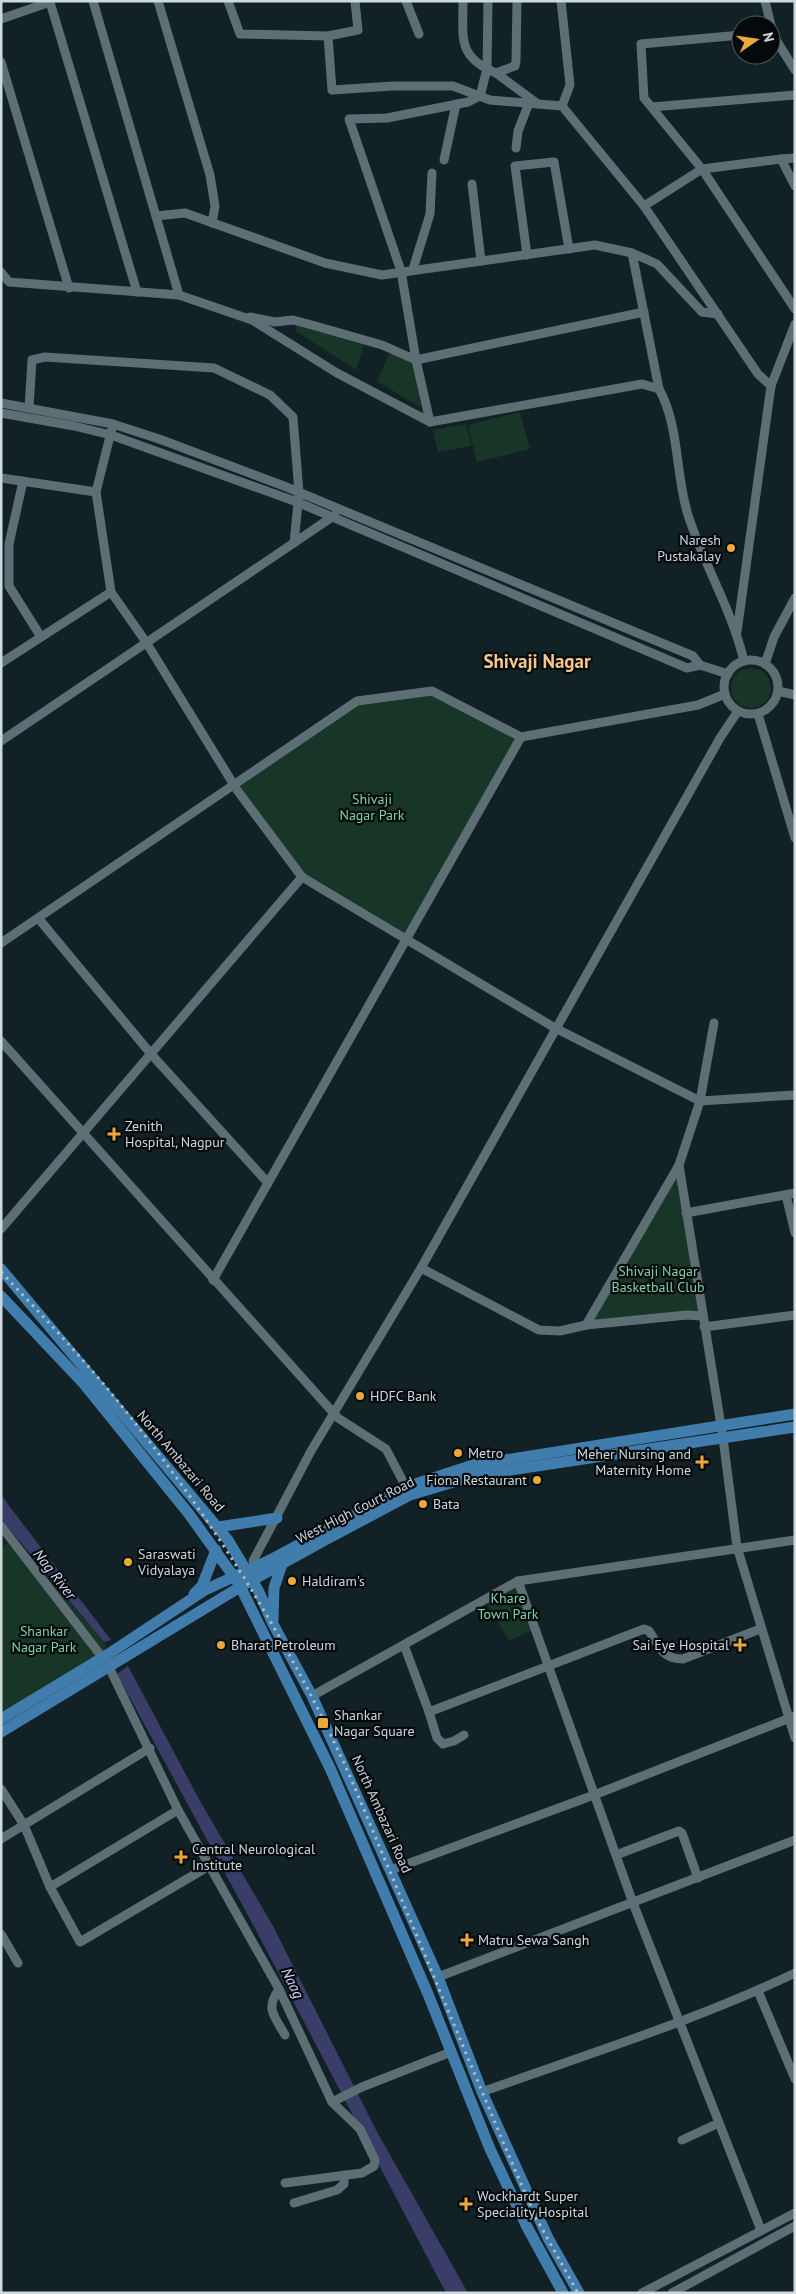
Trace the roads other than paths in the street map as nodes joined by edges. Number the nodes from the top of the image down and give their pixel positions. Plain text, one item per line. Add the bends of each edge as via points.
1 (93, 1) edge
2 (158, 1) edge
3 (228, 1) edge
4 (355, 1) edge
5 (406, 1) edge
6 (463, 1) edge
7 (488, 1) edge
8 (517, 1) edge
9 (561, 1) edge
10 (765, 1) edge
11 (51, 2) edge
12 (768, 15) edge
13 (1, 19) edge
14 (419, 34) dead end
15 (328, 36) junction
16 (731, 36) edge
17 (781, 46) edge
18 (1, 62) edge
19 (487, 69) junction
20 (795, 70) edge
21 (496, 73) junction
22 (795, 95) edge
23 (480, 96) junction
24 (456, 104) junction
25 (534, 104) junction
26 (562, 106) junction
27 (652, 107) junction
28 (516, 148) dead end
29 (795, 158) edge
30 (781, 159) junction
31 (444, 160) dead end
32 (702, 169) junction
33 (432, 172) dead end
34 (472, 184) dead end
35 (795, 186) edge
36 (644, 206) junction
37 (156, 216) junction
38 (212, 223) junction
39 (569, 249) junction
40 (632, 253) junction
41 (527, 255) junction
42 (482, 261) junction
43 (413, 269) junction
44 (401, 271) junction
45 (1, 272) edge
46 (69, 288) junction
47 (137, 292) junction
48 (179, 295) junction
49 (795, 309) edge
50 (644, 312) junction
51 (230, 313) junction
52 (718, 314) junction
53 (795, 324) edge
54 (416, 360) junction
55 (771, 386) junction
56 (659, 389) junction
57 (1, 403) edge
58 (29, 408) junction
59 (1, 413) edge
60 (430, 422) junction
61 (113, 424) junction
62 (111, 435) junction
63 (1, 478) edge
64 (23, 482) junction
65 (96, 492) junction
66 (299, 492) junction
67 (297, 502) junction
68 (341, 510) junction
69 (332, 517) junction
70 (5, 543) edge
71 (294, 543) junction
72 (10, 586) junction
73 (1, 591) edge
74 (111, 592) junction
75 (795, 598) edge
76 (737, 632) junction
77 (41, 637) junction
78 (146, 642) junction
79 (744, 661) junction
80 (1, 663) edge
81 (765, 664) junction
82 (700, 665) junction
83 (728, 674) junction
84 (778, 691) junction
85 (725, 694) junction
86 (795, 695) edge
87 (738, 711) junction
88 (758, 714) junction
89 (522, 737) junction
90 (1, 741) edge
91 (234, 785) junction
92 (795, 838) edge
93 (302, 877) junction
94 (38, 918) junction
95 (407, 939) junction
96 (1, 943) edge
97 (714, 1023) dead end
98 (555, 1027) junction
99 (1, 1042) edge
100 (151, 1054) junction
101 (795, 1094) edge
102 (700, 1101) junction
103 (82, 1134) junction
104 (679, 1165) junction
105 (268, 1183) junction
106 (790, 1194) edge
107 (686, 1213) junction
108 (1, 1229) edge
109 (795, 1233) edge
110 (421, 1268) junction
111 (1, 1269) edge
112 (213, 1280) junction
113 (1, 1296) edge
114 (795, 1315) edge
115 (702, 1316) junction
116 (586, 1325) junction
117 (704, 1327) junction
118 (795, 1414) edge
119 (334, 1415) junction
120 (721, 1425) junction
121 (795, 1427) edge
122 (723, 1438) junction
123 (406, 1487) junction
124 (277, 1518) junction
125 (1, 1526) edge
126 (218, 1527) junction
127 (795, 1540) edge
128 (737, 1548) junction
129 (216, 1550) junction
130 (282, 1564) junction
131 (254, 1574) junction
132 (518, 1581) junction
133 (238, 1582) junction
134 (184, 1604) junction
135 (273, 1624) junction
136 (760, 1629) junction
137 (404, 1645) junction
138 (106, 1662) junction
139 (548, 1667) junction
140 (312, 1696) junction
141 (428, 1712) junction
142 (792, 1717) edge
143 (1, 1719) edge
144 (1, 1732) edge
145 (464, 1735) dead end
146 (795, 1738) edge
147 (150, 1748) junction
148 (1, 1789) edge
149 (594, 1795) junction
150 (178, 1810) junction
151 (24, 1825) junction
152 (1, 1839) edge
153 (795, 1840) edge
154 (616, 1855) junction
155 (209, 1866) junction
156 (391, 1870) junction
157 (698, 1878) junction
158 (50, 1887) junction
159 (633, 1903) junction
160 (1, 1934) edge
161 (18, 1963) dead end
162 (795, 1973) edge
163 (438, 1978) junction
164 (279, 1989) junction
165 (758, 1991) junction
166 (679, 2021) junction
167 (285, 2035) dead end
168 (451, 2052) junction
169 (795, 2079) edge
170 (482, 2092) junction
171 (335, 2101) junction
172 (719, 2123) junction
173 (682, 2140) dead end
174 (344, 2175) junction
175 (285, 2183) dead end
176 (294, 2203) dead end
177 (795, 2213) edge
178 (795, 2226) edge
179 (761, 2230) junction
180 (562, 2293) edge
181 (579, 2293) edge
182 (642, 2293) edge
183 (672, 2293) edge

1 - 37 street
2 - 38 street via 210,175 215,206
3 - 15 street via 240,34
4 - 15 street via 358,30
5 - 14 street
6 - 19 street via 465,49
7 - 19 street
8 - 21 street via 516,61 514,66
9 - 26 street via 570,85
10 - 12 street
11 - 13 street
11 - 47 street
15 - 23 street via 332,90 453,86
16 - 27 street via 642,44 644,98
17 - 20 street
18 - 46 street
19 - 21 street
19 - 23 street
21 - 25 street
22 - 27 street
23 - 24 street
23 - 25 street
24 - 31 street
24 - 44 street via 387,118 349,119
25 - 26 street
25 - 28 street via 518,131
26 - 36 street
27 - 32 street
29 - 30 street
30 - 32 street
30 - 35 street
32 - 36 street
32 - 49 street
33 - 43 street via 430,214
34 - 42 street
36 - 52 street
37 - 38 street via 185,213
37 - 48 street
38 - 44 street via 325,263 382,275
39 - 40 street via 595,245
39 - 41 street
39 - 41 street via 554,162 515,166
40 - 50 street
40 - 52 street via 657,264 702,312
41 - 42 street
42 - 43 street
43 - 44 street
44 - 54 street
45 - 46 street via 9,282
46 - 47 street
47 - 48 street
48 - 51 street
50 - 54 street
50 - 56 street
51 - 54 street via 275,322 293,320 382,345
51 - 60 street via 252,320 337,373
52 - 55 street via 758,374
53 - 55 street
54 - 60 street
55 - 76 street
56 - 60 street via 642,384
56 - 76 street via 668,405 688,514
57 - 58 street
58 - 61 street
58 - 66 street via 32,360 45,357 214,368 270,395 293,417
59 - 62 street
61 - 62 street
61 - 66 street
62 - 65 street
62 - 67 street
63 - 64 street
64 - 65 street
64 - 70 street
65 - 74 street
66 - 67 street
66 - 68 street
67 - 69 street
67 - 71 street
68 - 69 street
68 - 82 street via 693,656
69 - 71 street
69 - 82 street via 688,668
70 - 72 street
71 - 78 street
72 - 73 street
72 - 77 street
74 - 77 street
74 - 78 street
75 - 81 street via 774,637
76 - 79 street
77 - 80 street
78 - 90 street
78 - 91 street
79 - 81 street
79 - 83 street
81 - 84 street via 776,675
82 - 83 street
83 - 85 street
84 - 86 street
84 - 88 street via 772,705
85 - 87 street
85 - 89 street via 698,705
87 - 88 street
87 - 98 street
88 - 92 street
89 - 91 street via 432,691 357,701
89 - 95 street
91 - 93 street
91 - 94 street
93 - 95 street
93 - 100 street
94 - 96 street
94 - 100 street
95 - 98 street
95 - 105 street
97 - 102 street
98 - 102 street
98 - 110 street
99 - 103 street
100 - 103 street
100 - 105 street
101 - 102 street
102 - 104 street
103 - 108 street
103 - 112 street
104 - 107 street
104 - 116 street
105 - 112 street
106 - 107 street
106 - 109 street
107 - 115 street
110 - 116 street via 539,1330 560,1331
110 - 119 street
111 - 126 main road, North Ambazari Road
112 - 119 street
113 - 129 main road, North Ambazari Road via 84,1384
114 - 117 street
115 - 116 street via 686,1314
115 - 117 street
117 - 120 street
118 - 120 main road, West High Court Road
119 - 123 street via 386,1449
119 - 124 street via 310,1452
120 - 122 street
120 - 123 main road, West High Court Road via 473,1465
121 - 122 main road, West High Court Road
122 - 128 street
122 - 130 main road, West High Court Road via 477,1475 410,1495
123 - 131 main road, West High Court Road
124 - 126 main road
124 - 131 street via 253,1561
125 - 138 street
126 - 131 main road, North Ambazari Road
127 - 128 street
128 - 132 street
128 - 136 street
129 - 133 main road, North Ambazari Road
129 - 134 main road via 202,1586
130 - 131 main road, West High Court Road
130 - 135 main road via 274,1588
131 - 133 main road, West High Court Road
131 - 135 main road, North Ambazari Road
132 - 137 street
132 - 139 street
133 - 134 main road, West High Court Road via 205,1590
133 - 138 main road, West High Court Road
133 - 168 main road, North Ambazari Road via 330,1768
134 - 138 main road, West High Court Road
135 - 140 main road, North Ambazari Road
136 - 139 street via 683,1659 671,1659 644,1629
136 - 142 street
137 - 140 street
137 - 141 street
138 - 143 main road, West High Court Road
138 - 144 main road, West High Court Road
138 - 147 street
139 - 141 street
139 - 149 street
140 - 156 main road, North Ambazari Road
141 - 145 street via 437,1738 443,1744
142 - 146 street
142 - 149 street
147 - 150 street
147 - 151 street
148 - 151 street
149 - 154 street
149 - 156 street
150 - 155 street
150 - 158 street
151 - 152 street
151 - 158 street
153 - 157 street
154 - 157 street via 679,1831
154 - 159 street
155 - 158 street via 80,1942
155 - 164 street
156 - 163 main road, North Ambazari Road
157 - 159 street
159 - 163 street
159 - 166 street
160 - 161 street
162 - 165 street
163 - 170 main road, North Ambazari Road
164 - 167 street via 271,2008
164 - 171 street
165 - 166 street
165 - 169 street
166 - 170 street
166 - 172 street
168 - 171 street
168 - 180 main road, North Ambazari Road via 490,2149
170 - 181 main road, North Ambazari Road via 548,2238
171 - 174 street via 360,2129 374,2160 374,2166 362,2173
172 - 173 street
172 - 179 street
174 - 175 street
174 - 176 street via 344,2184 337,2190
177 - 179 street
178 - 183 street
179 - 182 street

